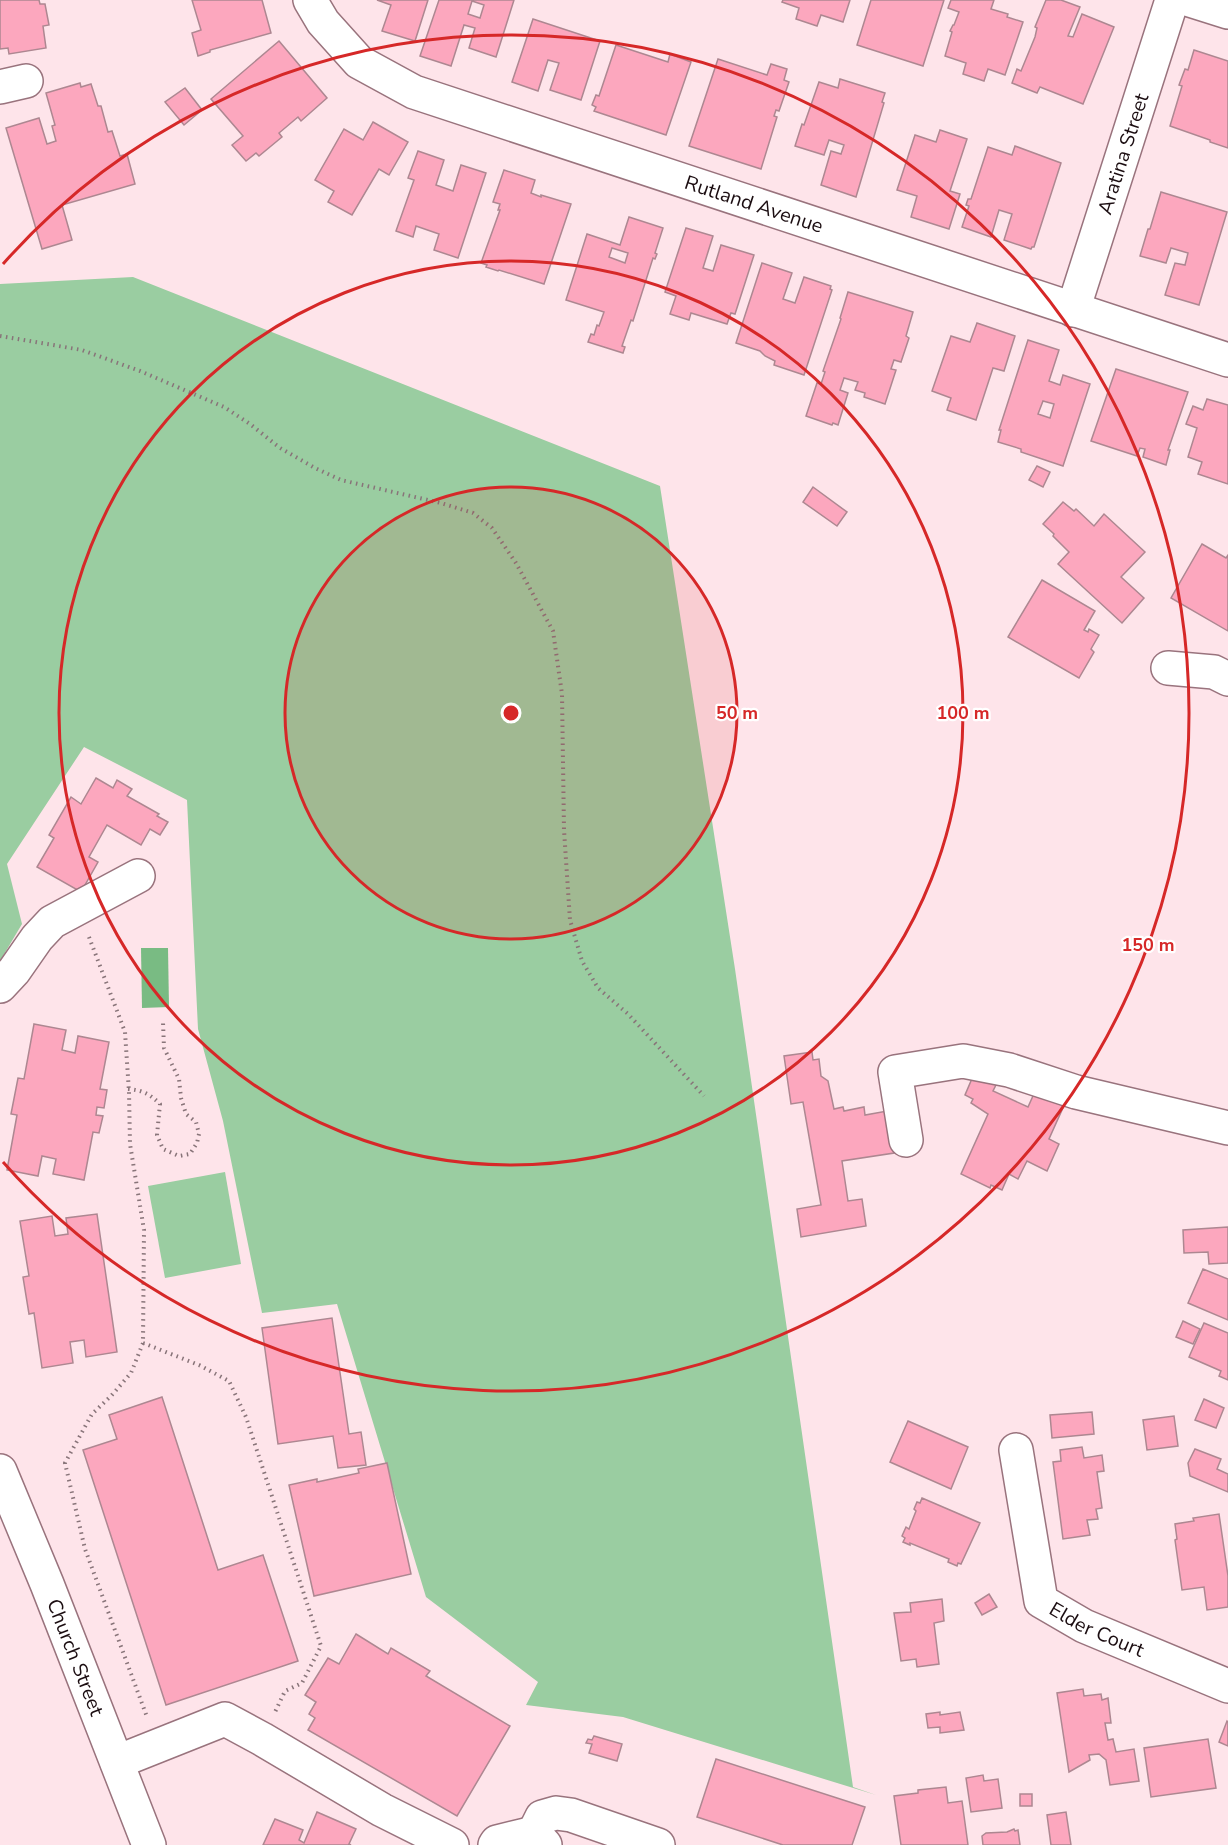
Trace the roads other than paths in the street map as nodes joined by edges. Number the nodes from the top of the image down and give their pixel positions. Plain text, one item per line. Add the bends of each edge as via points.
1 (310, 0) edge
2 (1172, 0) edge
3 (1190, 0) edge
4 (1228, 12) edge
5 (1072, 310) junction
6 (1228, 360) edge
7 (1168, 668) dead end
8 (1228, 679) edge
9 (138, 876) dead end
10 (0, 986) edge
11 (1228, 1128) edge
12 (906, 1140) dead end
13 (1016, 1450) dead end
14 (0, 1471) edge
15 (1228, 1686) edge
16 (117, 1762) junction
17 (539, 1839) edge
18 (149, 1845) edge
19 (452, 1845) edge
20 (495, 1845) edge
21 (658, 1845) edge

1 - 5 street, Rutland Avenue via 323,22 359,62 414,92
2 - 5 street, Aratina Street
3 - 4 street
5 - 6 street, Rutland Avenue
7 - 8 street via 1214,672
9 - 10 street via 52,922
11 - 12 street via 963,1061 895,1071
13 - 15 street, Elder Court via 1041,1601 1084,1626
14 - 16 street, Church Street
16 - 18 street, Church Street
16 - 19 street via 225,1719 382,1810
17 - 20 street
17 - 21 street via 542,1817 556,1814 571,1815

